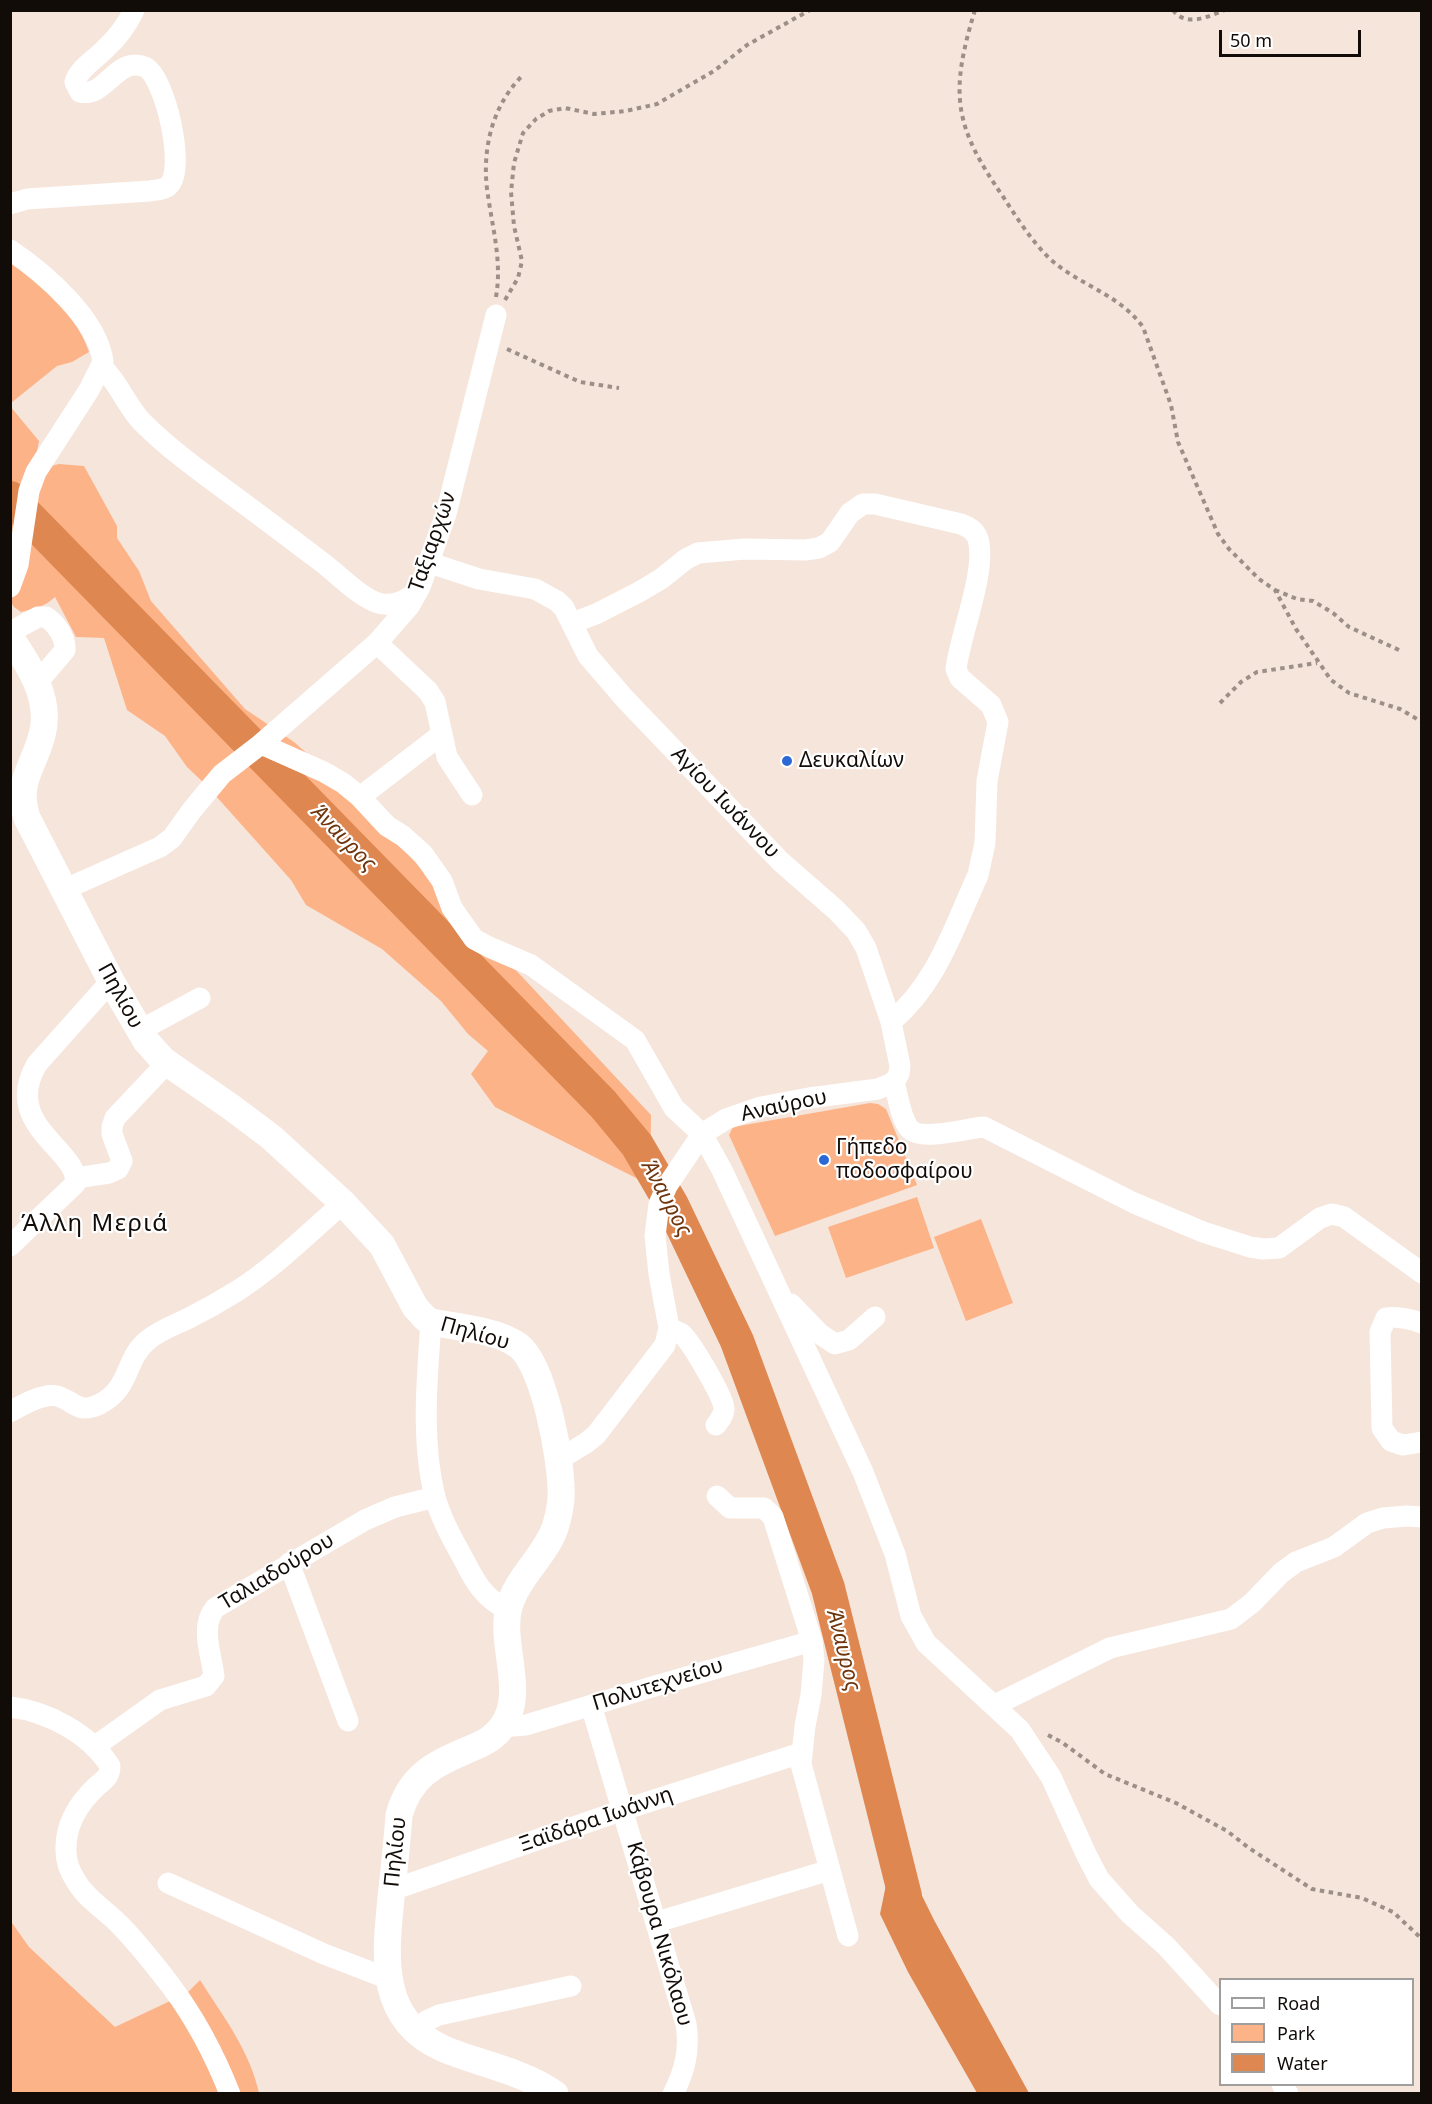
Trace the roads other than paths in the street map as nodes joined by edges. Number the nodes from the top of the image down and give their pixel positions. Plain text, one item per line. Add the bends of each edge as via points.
1 (134, 10) edge
2 (10, 204) edge
3 (10, 250) edge
4 (496, 315) road end
5 (102, 367) junction
6 (430, 563) junction
7 (10, 587) edge
8 (420, 587) junction
9 (572, 623) junction
10 (10, 632) edge
11 (10, 637) edge
12 (377, 643) junction
13 (37, 682) junction
14 (442, 734) junction
15 (259, 745) junction
16 (472, 795) dead end
17 (360, 796) junction
18 (63, 890) junction
19 (111, 981) junction
20 (200, 998) dead end
21 (891, 1022) junction
22 (139, 1031) junction
23 (167, 1063) junction
24 (894, 1082) junction
25 (702, 1134) junction
26 (76, 1178) junction
27 (343, 1203) junction
28 (10, 1246) edge
29 (1422, 1273) edge
30 (778, 1291) junction
31 (875, 1317) dead end
32 (431, 1322) junction
33 (1422, 1323) edge
34 (669, 1328) junction
35 (10, 1412) edge
36 (716, 1425) dead end
37 (1422, 1442) edge
38 (558, 1460) junction
39 (717, 1496) dead end
40 (435, 1497) junction
41 (1422, 1518) edge
42 (289, 1563) junction
43 (509, 1610) junction
44 (812, 1641) junction
45 (591, 1705) junction
46 (994, 1705) junction
47 (10, 1707) edge
48 (348, 1721) dead end
49 (504, 1724) junction
50 (94, 1747) junction
51 (801, 1753) junction
52 (622, 1810) junction
53 (830, 1870) junction
54 (168, 1883) dead end
55 (392, 1890) junction
56 (657, 1922) junction
57 (848, 1936) dead end
58 (389, 1979) junction
59 (571, 1986) dead end
60 (1219, 2003) edge
61 (417, 2034) junction
62 (230, 2094) edge
63 (555, 2094) edge
64 (673, 2094) edge

1 - 2 street via 128,24 76,75 75,82 80,92 86,93 98,89 124,68 134,65 151,70 166,104 176,155 173,180 168,186 150,191 27,199
3 - 5 street via 48,280 78,312 100,350
4 - 6 street, Ταξιαρχών
5 - 7 street via 36,472
5 - 8 street via 155,434 364,595 377,603 394,603 409,598
6 - 8 street, Ταξιαρχών
6 - 9 street, Αγίου Ιωάννου via 479,579 535,589 557,601
8 - 12 street, Ταξιαρχών via 398,621
9 - 21 street, Αγίου Ιωάννου via 588,656 625,699 780,861 856,931 866,948
9 - 21 street via 639,592 698,553 819,548 863,504 881,505 972,529 977,538 978,566 957,674 992,705 998,722 987,781 982,859 933,975
10 - 13 street via 46,616 64,639 65,650
11 - 13 main road, Πηλίου
12 - 14 street via 428,691 435,702
12 - 15 street, Ταξιαρχών
13 - 18 main road, Πηλίου via 44,728 24,781 22,801 29,824
14 - 16 street via 449,762
14 - 17 street
15 - 17 street via 324,772
15 - 18 street, Ταξιαρχών via 222,774 172,838 160,847
17 - 25 street via 387,826 423,854 474,939 531,965 635,1040 674,1108
18 - 19 main road, Πηλίου
19 - 22 main road, Πηλίου
19 - 26 street via 37,1064 24,1086 32,1125
20 - 22 street
21 - 24 street, Αγίου Ιωάννου via 900,1066
22 - 23 main road, Πηλίου
23 - 26 street via 115,1118 112,1130 122,1161 118,1169
23 - 27 main road, Πηλίου via 271,1137
24 - 25 street, Αναύρου via 878,1089 761,1107 726,1119
24 - 29 street, Αγίου Ιωάννου via 904,1119 912,1132 927,1134 984,1127 1134,1203 1203,1232 1263,1250 1279,1248 1320,1218 1332,1214 1344,1217
25 - 30 street
25 - 34 street, Αναύρου via 659,1204 655,1236
26 - 28 street via 75,1184
27 - 32 main road, Πηλίου via 382,1245 415,1306
27 - 35 street via 262,1274 148,1340 132,1361 121,1387 103,1402 80,1408 48,1396
30 - 31 street via 835,1344 849,1340
30 - 46 street via 863,1472 888,1534 911,1616 926,1643
32 - 38 main road, Πηλίου via 499,1337 521,1347 537,1372
32 - 40 street via 428,1434
33 - 37 street via 1390,1317 1380,1332 1382,1428 1391,1441 1403,1445
34 - 36 street via 683,1335 721,1398 724,1409
34 - 38 street via 665,1345 596,1435
38 - 43 main road, Πηλίου via 561,1500 554,1530 516,1590
39 - 44 street via 730,1508 764,1508 774,1517
40 - 42 street, Ταλιαδούρου via 385,1511
40 - 43 street via 476,1583 493,1602
41 - 46 street via 1383,1518 1367,1523 1334,1547 1296,1562 1231,1619 1110,1648
42 - 48 street
42 - 50 street, Ταλιαδούρου via 215,1608 209,1616 214,1676 211,1682 160,1700
43 - 49 main road, Πηλίου via 511,1702
44 - 45 street, Πολυτεχνείου
44 - 51 street via 811,1695
45 - 49 street, Πολυτεχνείου via 526,1725
45 - 52 street, Κάβουρα Νικόλαου
46 - 60 street via 1020,1730 1051,1777 1099,1879
47 - 50 street via 53,1718
49 - 55 main road, Πηλίου via 485,1742 430,1767 410,1788 399,1815
50 - 62 street via 110,1766 110,1772 71,1820 66,1835 70,1869 76,1882 120,1925 172,1988 219,2066
51 - 52 street, Ξαϊδάρα Ιωάννη
51 - 53 street via 804,1778
52 - 55 street, Ξαϊδάρα Ιωάννη
52 - 56 street, Κάβουρα Νικόλαου
53 - 56 street
53 - 57 street
54 - 58 street
55 - 58 main road, Πηλίου via 386,1954
56 - 64 street, Κάβουρα Νικόλαου via 688,2038 685,2064
58 - 61 main road, Πηλίου via 399,2010
59 - 61 street via 439,2014 426,2021
61 - 63 main road, Πηλίου

